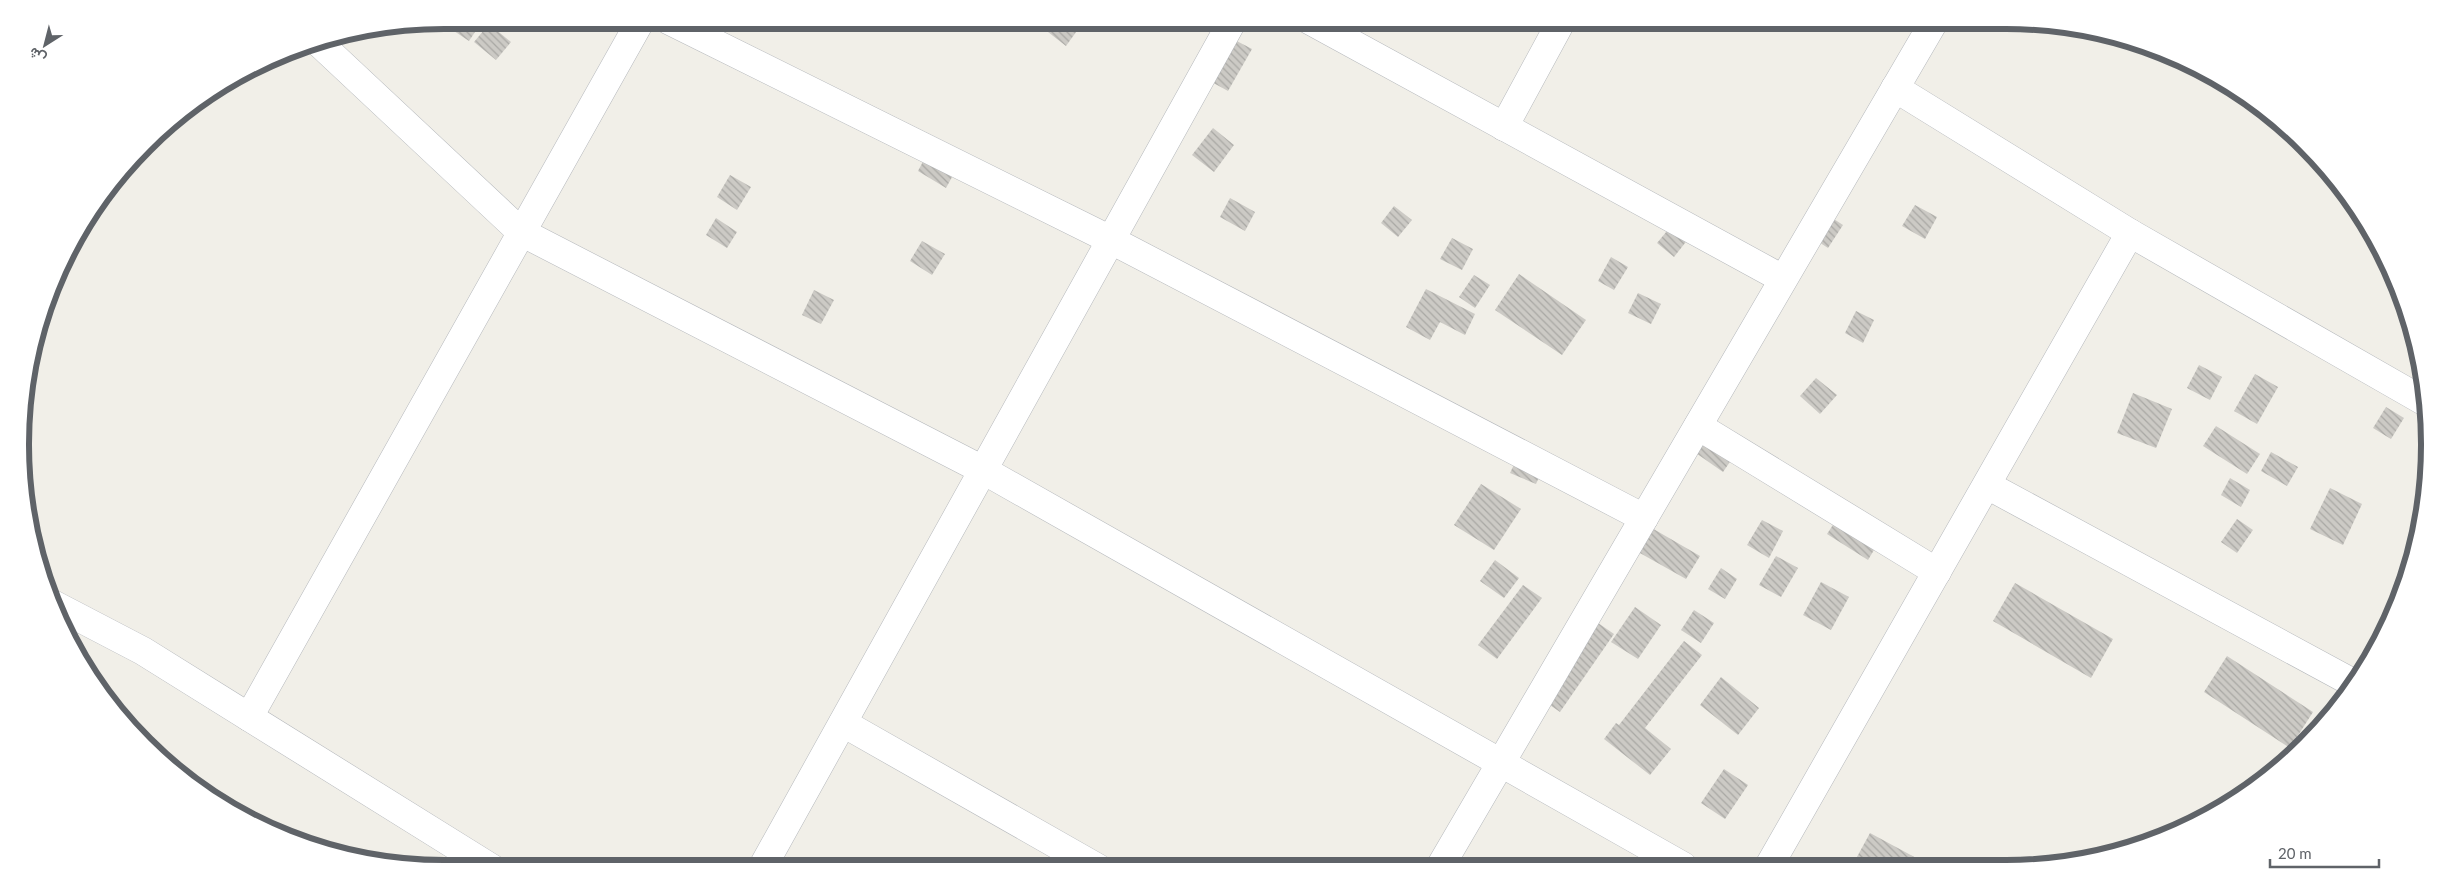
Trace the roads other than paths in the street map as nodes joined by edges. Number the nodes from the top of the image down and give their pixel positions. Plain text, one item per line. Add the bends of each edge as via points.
1 (635, 29) edge
2 (686, 29) edge
3 (1229, 29) edge
4 (1325, 29) edge
5 (1557, 29) edge
6 (1929, 29) edge
7 (324, 47) edge
8 (1895, 88) junction
9 (1504, 127) junction
10 (521, 232) junction
11 (2130, 233) junction
12 (1112, 240) junction
13 (1783, 279) junction
14 (2419, 398) edge
15 (1698, 426) junction
16 (983, 470) junction
17 (1986, 485) junction
18 (1644, 518) junction
19 (1936, 572) junction
20 (62, 609) edge
21 (2348, 680) edge
22 (249, 717) junction
23 (843, 723) junction
24 (1501, 763) junction
25 (479, 860) edge
26 (766, 860) edge
27 (1084, 860) edge
28 (1444, 860) edge
29 (1672, 860) edge
30 (1772, 860) edge

1 - 10 street
2 - 12 street
3 - 12 street
4 - 9 street
5 - 9 street
6 - 8 street
7 - 10 street
8 - 11 street
8 - 13 street
9 - 13 street
10 - 16 street
10 - 22 street
11 - 14 street
11 - 17 street
12 - 16 street
12 - 18 street
13 - 15 street
15 - 18 street
15 - 19 street
16 - 23 street
16 - 24 street
17 - 19 street
17 - 21 street
18 - 24 street
19 - 30 street
20 - 22 street via 144,651
22 - 25 street
23 - 26 street
23 - 27 street
24 - 28 street
24 - 29 street

